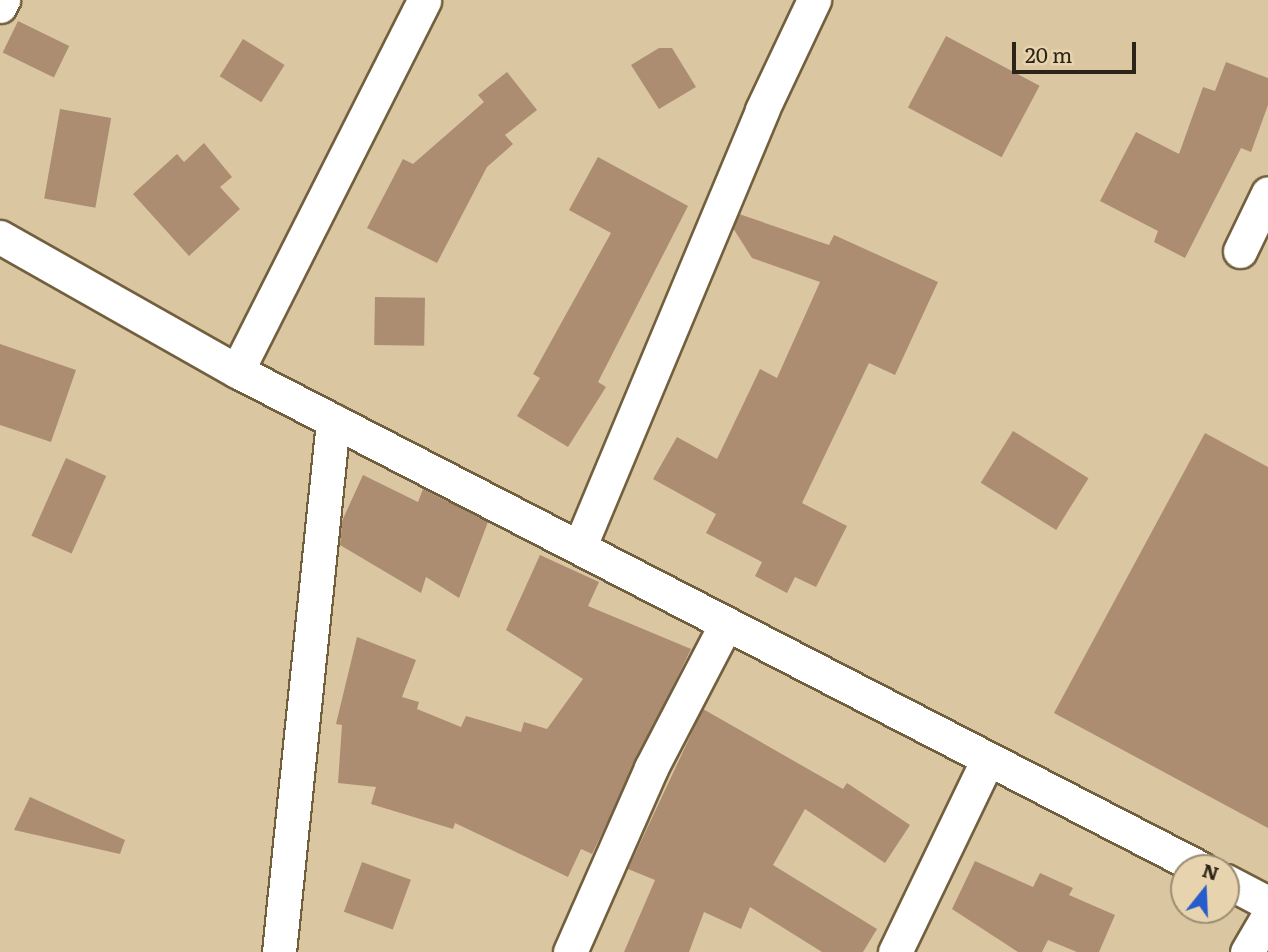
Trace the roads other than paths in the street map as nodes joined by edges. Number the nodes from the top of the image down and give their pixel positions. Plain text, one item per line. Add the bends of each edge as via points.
1 (3, 0) edge
2 (424, 0) edge
3 (814, 0) edge
4 (0, 6) edge
5 (1268, 192) edge
6 (0, 237) edge
7 (1240, 251) dead end
8 (237, 371) junction
9 (333, 421) junction
10 (580, 546) junction
11 (726, 624) junction
12 (988, 759) junction
13 (1173, 854) edge
14 (1240, 888) edge
15 (1268, 903) edge
16 (1268, 916) edge
17 (279, 952) edge
18 (570, 952) edge
19 (895, 952) edge
20 (1247, 952) edge

1 - 4 street
2 - 8 street
3 - 10 street via 762,110
5 - 7 street
6 - 8 street
8 - 9 street
9 - 10 street
9 - 17 street
10 - 11 street
11 - 12 street
11 - 18 street via 651,768
12 - 13 street
12 - 19 street
14 - 15 street
16 - 20 street

